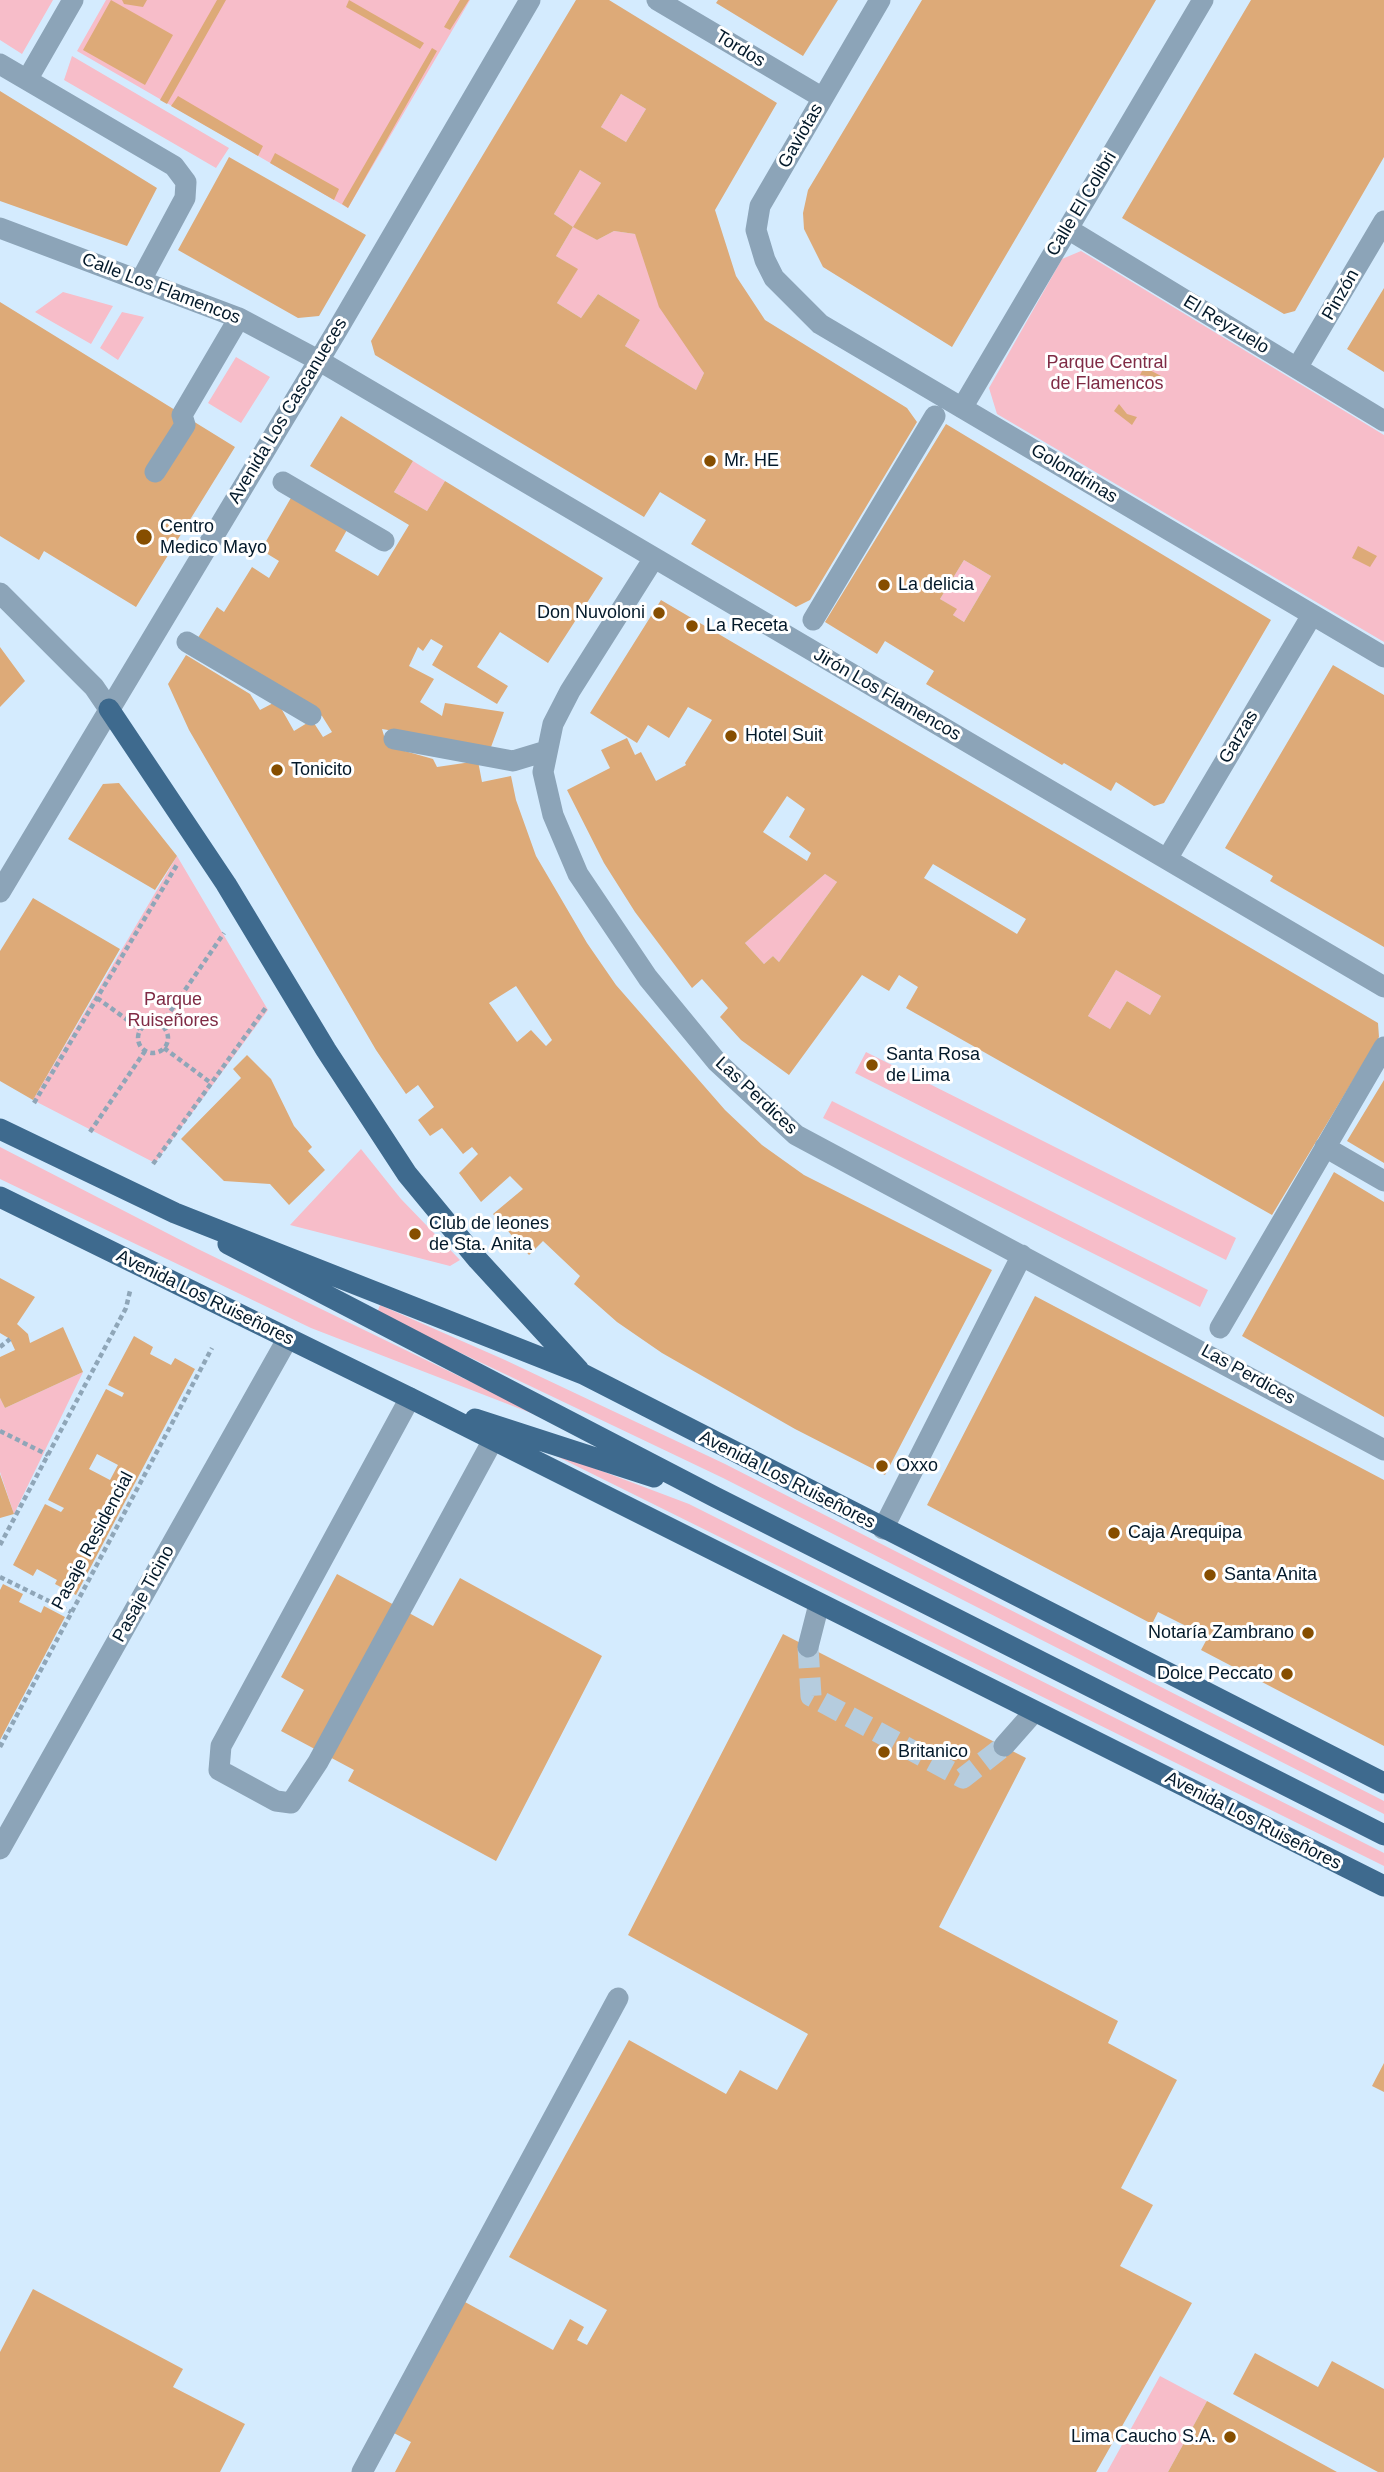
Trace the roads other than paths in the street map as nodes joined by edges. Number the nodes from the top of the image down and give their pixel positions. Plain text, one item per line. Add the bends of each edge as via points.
1 (73, 0) edge
2 (530, 0) edge
3 (657, 0) edge
4 (880, 0) edge
5 (1203, 0) edge
6 (0, 64) edge
7 (27, 80) junction
8 (823, 98) junction
9 (1384, 221) edge
10 (0, 228) edge
11 (1068, 229) junction
12 (774, 278) joint
13 (141, 280) junction
14 (239, 318) junction
15 (318, 360) junction
16 (1297, 368) junction
17 (962, 408) junction
18 (934, 416) dead end
19 (1384, 421) edge
20 (155, 472) dead end
21 (283, 482) dead end
22 (384, 541) dead end
23 (654, 558) junction
24 (0, 593) edge
25 (1312, 615) junction
26 (813, 620) dead end
27 (187, 642) dead end
28 (1384, 657) edge
29 (109, 709) junction
30 (311, 715) dead end
31 (394, 739) dead end
32 (546, 751) junction
33 (1167, 859) junction
34 (0, 892) edge
35 (1384, 987) edge
36 (1384, 1047) edge
37 (0, 1129) edge
38 (1325, 1147) junction
39 (1384, 1181) edge
40 (0, 1197) edge
41 (175, 1213) junction
42 (1022, 1255) junction
43 (1220, 1328) dead end
44 (288, 1338) junction
45 (583, 1374) junction
46 (410, 1398) junction
47 (494, 1440) junction
48 (1384, 1450) edge
49 (715, 1497) junction
50 (883, 1529) junction
51 (819, 1604) junction
52 (808, 1647) tunnel mouth
53 (1034, 1712) junction
54 (1004, 1746) tunnel mouth
55 (1384, 1783) edge
56 (1384, 1835) edge
57 (0, 1849) edge
58 (1384, 1886) edge
59 (618, 1998) dead end
60 (362, 2472) edge

1 - 7 street
2 - 15 street, Avenida Los Cascanueces
3 - 8 street, Tordos
4 - 8 street, Gaviotas
5 - 11 street, Calle El Colibri
6 - 7 street
7 - 13 street via 174,166 186,181 185,198
8 - 12 street, Gaviotas via 756,219 758,240
9 - 16 street, Pinzón
10 - 13 street, Calle Los Flamencos
11 - 16 street, El Reyzuelo
11 - 17 street, Calle El Colibri
12 - 17 street, Golondrinas via 820,324
13 - 14 street, Calle Los Flamencos
14 - 15 street, Calle Los Flamencos
14 - 20 street via 183,415 186,425
15 - 23 street, Jirón Los Flamencos
15 - 29 street, Avenida Los Cascanueces
16 - 19 street, El Reyzuelo
17 - 25 street, Golondrinas
18 - 26 street
21 - 22 street
23 - 32 street, Las Perdices via 570,691 553,724
23 - 33 street, Jirón Los Flamencos
24 - 29 street via 94,687
25 - 28 street, Golondrinas
25 - 33 street, Garzas
27 - 30 street
29 - 34 street, Avenida Los Cascanueces
29 - 45 main road via 226,884 326,1050 408,1174 478,1260
31 - 32 street via 513,761
32 - 42 street, Las Perdices via 547,794 578,874 623,946 717,1062 796,1135
33 - 35 street, Jirón Los Flamencos
36 - 38 street
37 - 41 main road, Avenida Los Ruiseñores
38 - 39 street
38 - 43 street
40 - 44 main road, Avenida Los Ruiseñores
41 - 45 main road, Avenida Los Ruiseñores
41 - 49 main road, Avenida Los Ruiseñores via 260,1263
42 - 48 street, Las Perdices
42 - 50 street
44 - 46 main road, Avenida Los Ruiseñores
44 - 57 street, Pasaje Ticino
45 - 50 main road, Avenida Los Ruiseñores
46 - 47 main road, Avenida Los Ruiseñores
46 - 47 street via 221,1746 219,1769 276,1801 291,1803 318,1762
46 - 49 main road, Avenida Los Ruiseñores
47 - 51 main road, Avenida Los Ruiseñores
49 - 56 main road, Avenida Los Ruiseñores
50 - 55 main road, Avenida Los Ruiseñores
51 - 52 street
51 - 53 main road, Avenida Los Ruiseñores
53 - 54 street
53 - 58 main road, Avenida Los Ruiseñores
59 - 60 street

